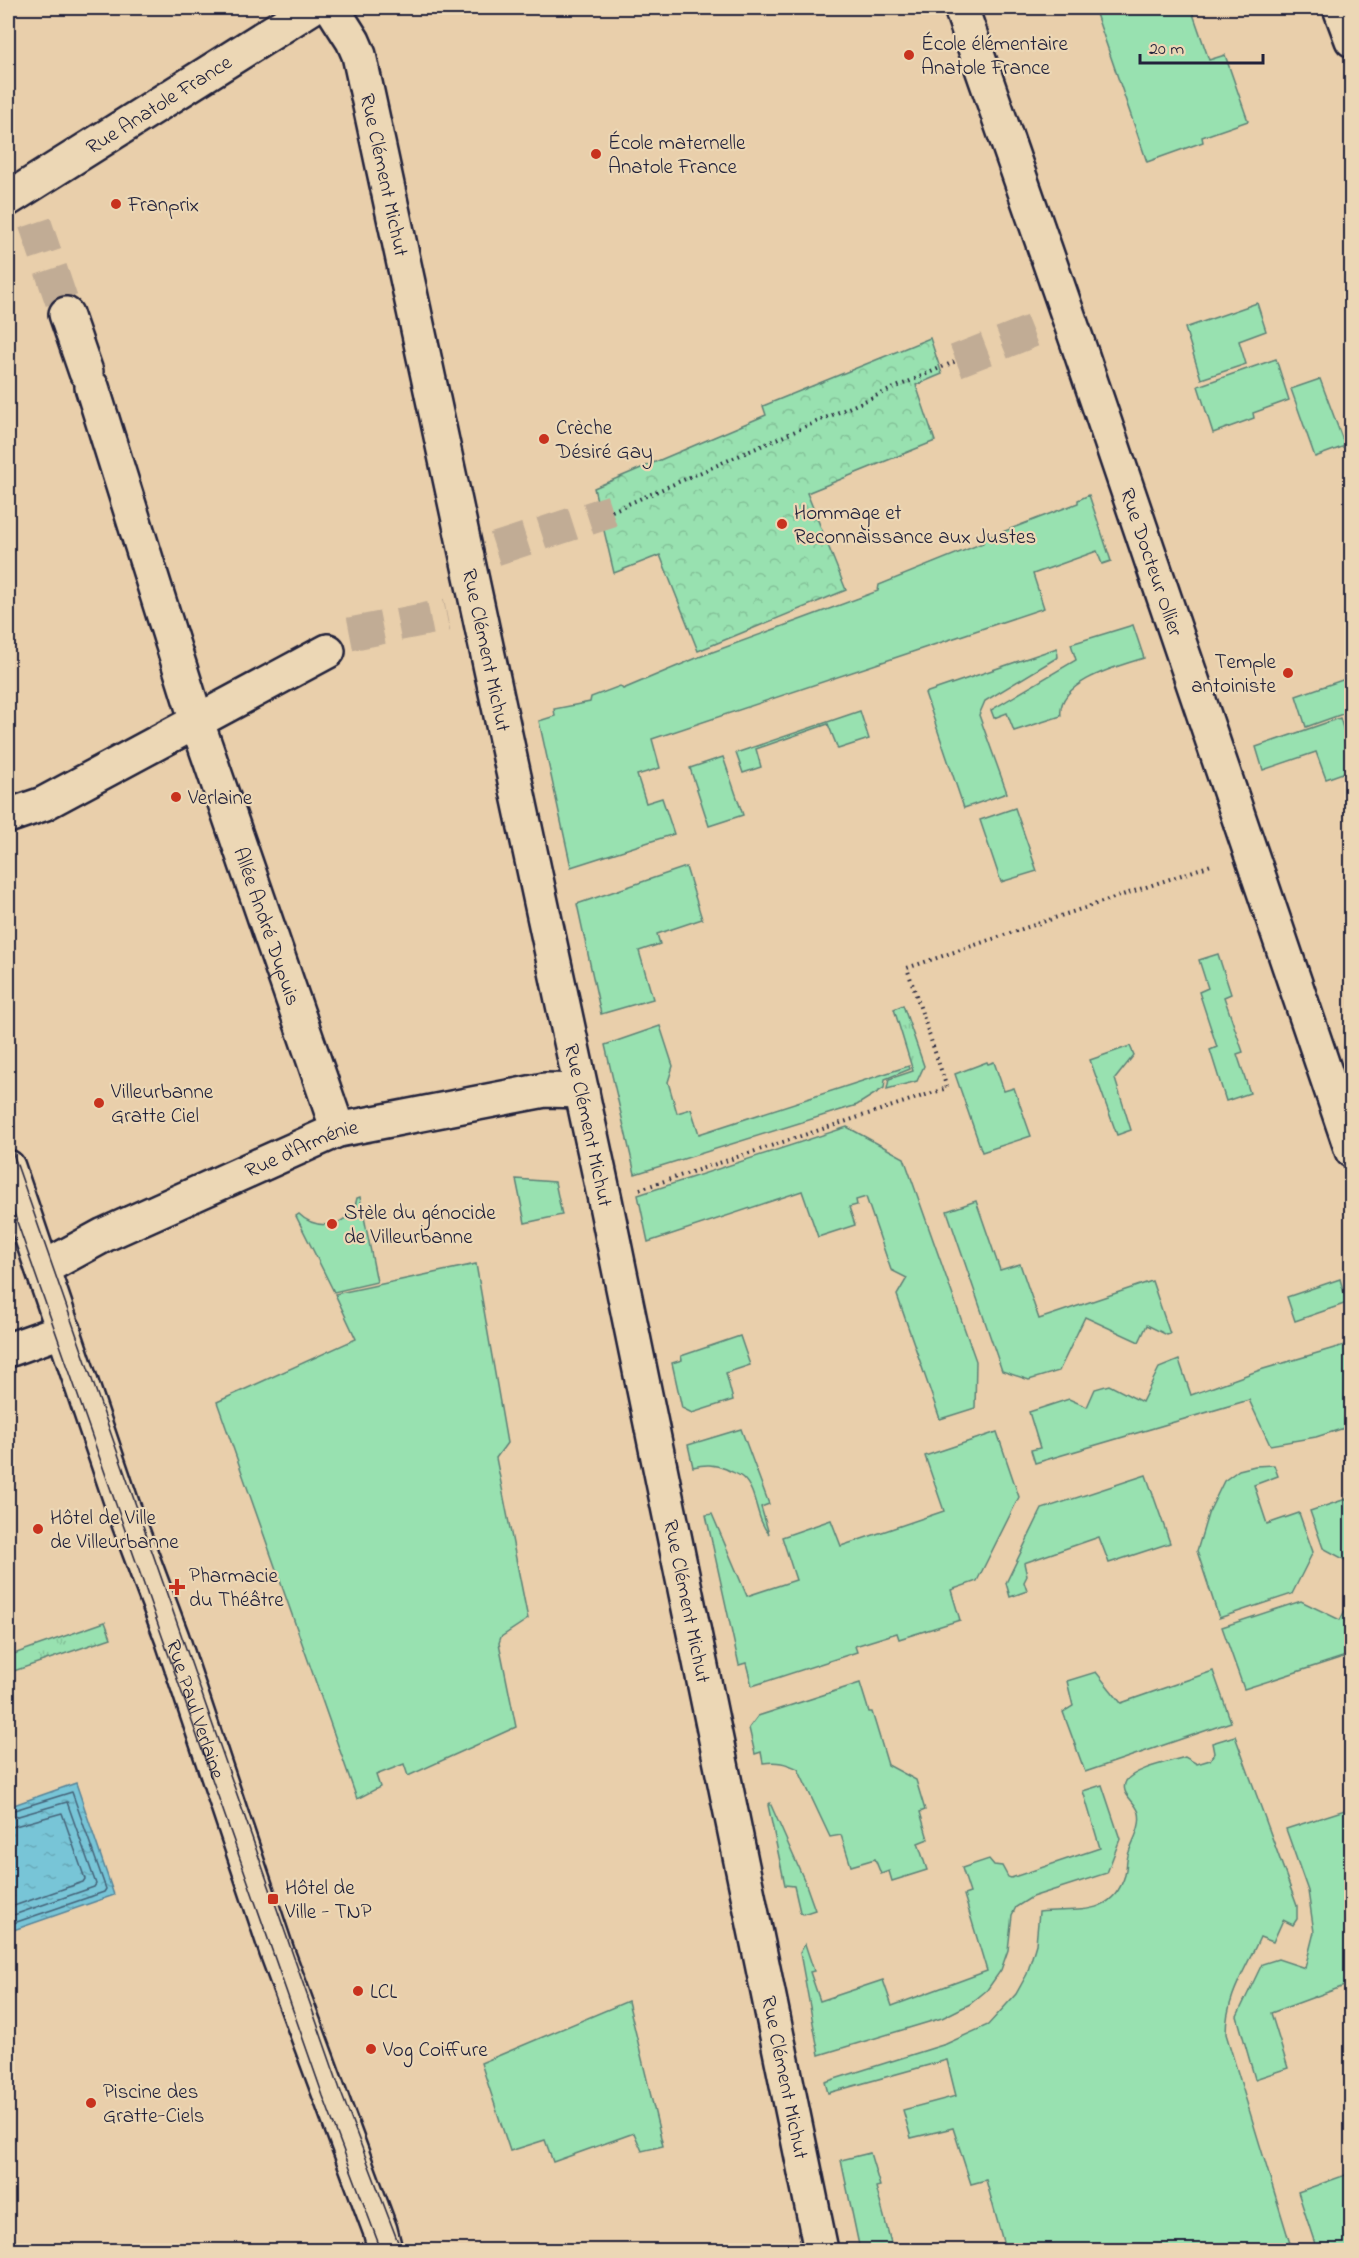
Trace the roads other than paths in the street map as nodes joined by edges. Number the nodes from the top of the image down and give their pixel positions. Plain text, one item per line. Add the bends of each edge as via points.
1 (311, 8) edge
2 (332, 8) edge
3 (961, 8) edge
4 (1340, 8) edge
5 (1352, 40) edge
6 (8, 199) edge
7 (66, 314) tunnel mouth
8 (328, 651) tunnel mouth
9 (197, 722) junction
10 (8, 816) edge
11 (582, 1091) junction
12 (338, 1130) junction
13 (1352, 1151) edge
14 (8, 1167) edge
15 (42, 1267) junction
16 (64, 1330) junction
17 (8, 1350) edge
18 (385, 2250) edge
19 (821, 2250) edge

1 - 6 street, Rue Anatole France
2 - 11 street, Rue Clément Michut via 359,55
3 - 13 street, Rue Docteur Ollier
4 - 5 street
7 - 9 street, Allée André Dupuis
8 - 9 street
9 - 10 street via 43,804
9 - 12 street, Allée André Dupuis
11 - 12 street, Rue d'Arménie via 545,1090
11 - 19 street, Rue Clément Michut
12 - 15 street, Rue d'Arménie
14 - 15 street, Rue Paul Verlaine
15 - 16 street, Rue Paul Verlaine
16 - 17 street
16 - 18 street, Rue Paul Verlaine via 277,1952

